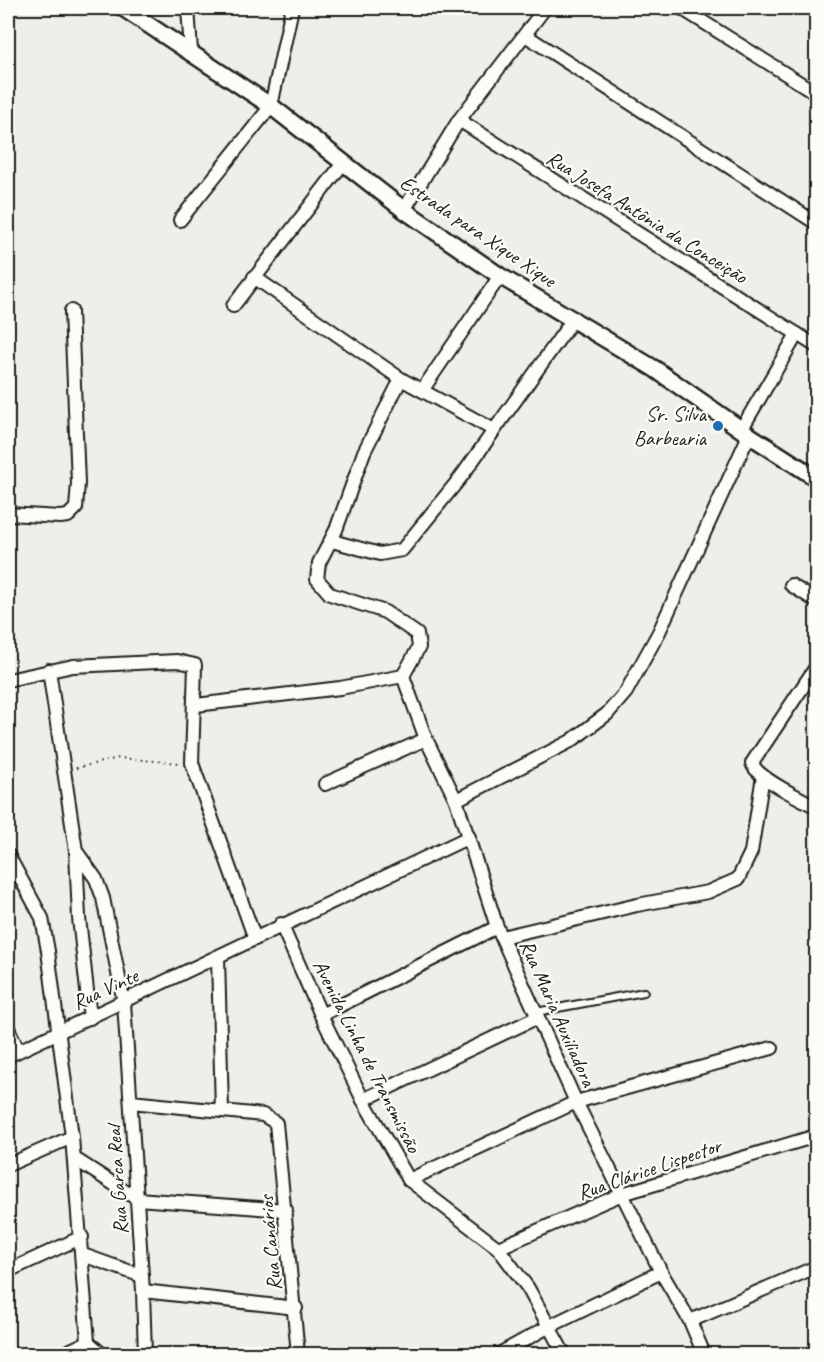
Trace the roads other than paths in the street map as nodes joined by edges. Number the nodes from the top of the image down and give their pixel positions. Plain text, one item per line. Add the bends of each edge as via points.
1 (123, 8) edge
2 (188, 8) edge
3 (292, 8) edge
4 (545, 8) edge
5 (681, 8) edge
6 (525, 35) junction
7 (191, 51) junction
8 (816, 93) edge
9 (271, 106) junction
10 (459, 120) junction
11 (344, 162) junction
12 (404, 210) junction
13 (180, 219) dead end
14 (816, 223) edge
15 (500, 276) junction
16 (254, 277) junction
17 (233, 306) dead end
18 (71, 311) dead end
19 (574, 318) junction
20 (797, 334) junction
21 (816, 346) edge
22 (401, 378) junction
23 (423, 389) junction
24 (494, 430) junction
25 (745, 433) junction
26 (816, 478) edge
27 (8, 514) edge
28 (332, 541) junction
29 (791, 585) dead end
30 (816, 601) edge
31 (816, 667) edge
32 (49, 670) junction
33 (403, 676) junction
34 (8, 680) edge
35 (196, 705) junction
36 (426, 739) junction
37 (763, 776) junction
38 (325, 784) dead end
39 (456, 800) junction
40 (816, 807) edge
41 (469, 837) junction
42 (76, 851) junction
43 (8, 855) edge
44 (282, 924) junction
45 (499, 932) junction
46 (255, 939) junction
47 (218, 957) junction
48 (644, 992) dead end
49 (124, 1003) junction
50 (537, 1014) junction
51 (321, 1015) junction
52 (90, 1018) junction
53 (8, 1028) edge
54 (59, 1031) junction
55 (772, 1048) dead end
56 (13, 1053) edge
57 (363, 1100) junction
58 (131, 1102) junction
59 (576, 1102) junction
60 (222, 1111) junction
61 (816, 1136) edge
62 (72, 1137) junction
63 (75, 1159) junction
64 (8, 1165) edge
65 (409, 1180) junction
66 (622, 1194) junction
67 (137, 1199) junction
68 (286, 1210) junction
69 (82, 1237) junction
70 (498, 1248) junction
71 (83, 1255) junction
72 (816, 1267) edge
73 (8, 1270) edge
74 (661, 1272) junction
75 (142, 1276) junction
76 (143, 1291) junction
77 (296, 1308) junction
78 (690, 1321) junction
79 (548, 1327) junction
80 (88, 1342) junction
81 (62, 1354) edge
82 (102, 1354) edge
83 (145, 1354) edge
84 (298, 1354) edge
85 (499, 1354) edge
86 (564, 1354) edge
87 (704, 1354) edge

1 - 7 street, Estrada para Xique Xique
2 - 7 street
3 - 9 street
4 - 6 street
5 - 8 street
6 - 10 street
6 - 14 street
7 - 9 street, Estrada para Xique Xique
9 - 11 street, Estrada para Xique Xique
9 - 13 street
10 - 12 street
10 - 20 street, Rua Josefa Antônia da Conceição
11 - 12 street, Estrada para Xique Xique
11 - 16 street
12 - 15 street, Estrada para Xique Xique
15 - 19 street, Estrada para Xique Xique
15 - 23 street
16 - 17 street
16 - 22 street
18 - 27 street via 76,508 68,516 60,517
19 - 24 street
19 - 25 street, Estrada para Xique Xique
20 - 21 street, Rua Josefa Antônia da Conceição
20 - 25 street
22 - 23 street
22 - 28 street via 364,452
23 - 24 street
24 - 28 street via 402,550 380,554
25 - 26 street, Estrada para Xique Xique
25 - 39 street via 658,632 626,692 607,714 571,741
28 - 33 street via 317,572 320,585 330,594 393,616 417,634 417,654
29 - 30 street
31 - 37 street via 752,760 754,769
32 - 34 street
32 - 35 street via 177,661 195,665
32 - 42 street
33 - 35 street via 340,688
33 - 36 street, Rua Maria Auxiliadora
35 - 46 street via 192,763
36 - 38 street
36 - 39 street, Rua Maria Auxiliadora
37 - 40 street
37 - 45 street via 751,852 738,879 708,892
39 - 41 street, Rua Maria Auxiliadora
41 - 44 street, Rua Vinte
41 - 45 street, Rua Maria Auxiliadora
42 - 49 street, Rua Garca Real via 96,879 103,898
42 - 52 street
43 - 54 street via 42,918
44 - 46 street, Rua Vinte
44 - 51 street, Avenida Linha de Transmissão
45 - 50 street, Rua Maria Auxiliadora
45 - 51 street
46 - 47 street, Rua Vinte
47 - 49 street, Rua Vinte
47 - 60 street
48 - 50 lane
49 - 52 street, Rua Vinte
49 - 58 street, Rua Garca Real
50 - 57 street
50 - 59 street, Rua Maria Auxiliadora
51 - 57 street, Avenida Linha de Transmissão
52 - 54 street, Rua Vinte
53 - 56 street
54 - 56 street, Rua Vinte
54 - 62 street
55 - 59 street
57 - 65 street, Avenida Linha de Transmissão
58 - 60 street
58 - 67 street, Rua Garca Real
59 - 65 street
59 - 66 street, Rua Maria Auxiliadora
60 - 68 street, Rua Canários via 269,1117 278,1127
61 - 66 street, Rua Clárice Lispector
62 - 63 street
62 - 64 street
63 - 67 street
63 - 69 street
65 - 70 street, Avenida Linha de Transmissão
66 - 70 street, Rua Clárice Lispector
66 - 74 street, Rua Maria Auxiliadora
67 - 68 street
67 - 75 street, Rua Garca Real
68 - 77 street, Rua Canários
69 - 71 street
69 - 73 street
70 - 79 street, Avenida Linha de Transmissão via 528,1288
71 - 75 street
71 - 80 street
72 - 78 street
74 - 78 street, Rua Maria Auxiliadora
74 - 79 street
75 - 76 street, Rua Garca Real
76 - 77 street
76 - 83 street, Rua Garca Real
77 - 84 street, Rua Canários
78 - 87 street, Rua Maria Auxiliadora
79 - 85 street
79 - 86 street, Avenida Linha de Transmissão
80 - 81 street
80 - 82 street

